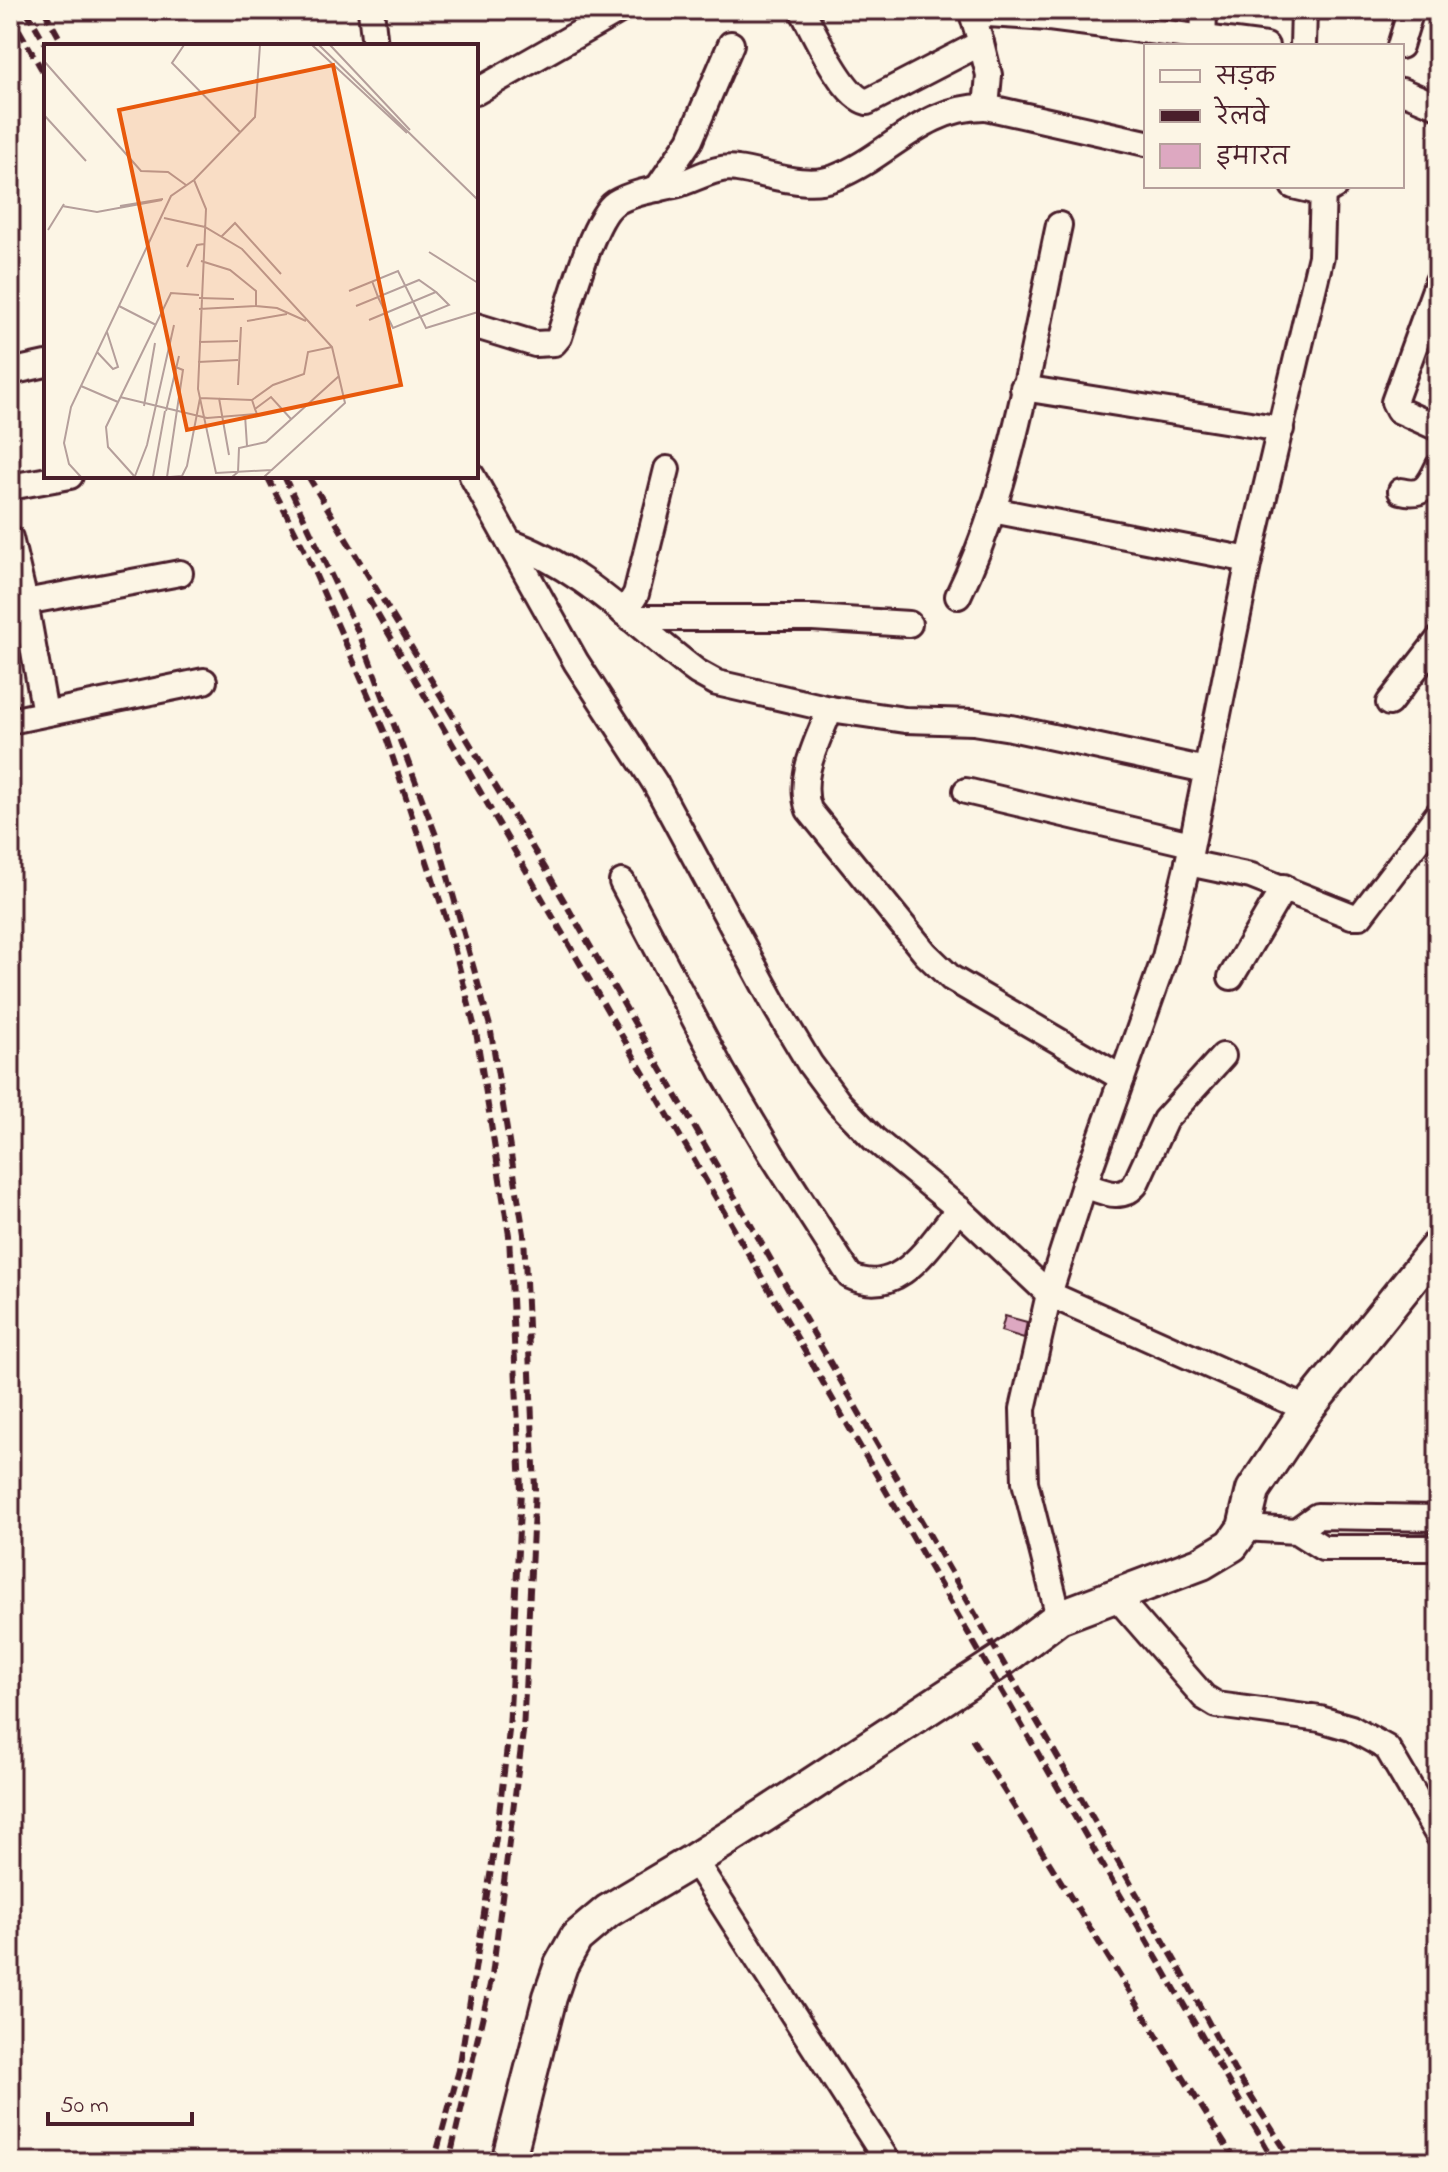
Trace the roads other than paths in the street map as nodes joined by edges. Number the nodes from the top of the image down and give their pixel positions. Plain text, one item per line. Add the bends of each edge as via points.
1 (371, 10) edge
2 (620, 10) edge
3 (802, 10) edge
4 (1204, 10) edge
5 (1304, 10) edge
6 (1411, 10) edge
7 (972, 11) edge
8 (1050, 14) edge
9 (981, 43) junction
10 (1203, 43) edge
11 (375, 44) edge
12 (731, 44) dead end
13 (1224, 44) edge
14 (1303, 44) edge
15 (1401, 44) edge
16 (478, 91) edge
17 (1404, 92) edge
18 (1438, 106) edge
19 (986, 107) junction
20 (1144, 142) edge
21 (1327, 188) edge
22 (657, 189) junction
23 (1059, 225) dead end
24 (1438, 281) edge
25 (478, 327) edge
26 (44, 364) edge
27 (10, 372) edge
28 (1023, 388) junction
29 (1438, 428) edge
30 (1281, 429) junction
31 (1438, 467) edge
32 (667, 469) dead end
33 (59, 478) edge
34 (473, 478) edge
35 (10, 487) edge
36 (1401, 491) dead end
37 (992, 510) junction
38 (10, 538) edge
39 (509, 542) junction
40 (1249, 560) junction
41 (180, 573) dead end
42 (958, 596) dead end
43 (18, 603) edge
44 (627, 616) junction
45 (909, 624) dead end
46 (1438, 640) edge
47 (204, 681) dead end
48 (1389, 703) dead end
49 (830, 709) junction
50 (45, 713) junction
51 (10, 721) edge
52 (1206, 770) junction
53 (966, 791) dead end
54 (1438, 814) edge
55 (1190, 854) junction
56 (622, 882) dead end
57 (1284, 887) junction
58 (1231, 977) dead end
59 (1223, 1056) dead end
60 (1122, 1078) junction
61 (1084, 1185) junction
62 (959, 1209) junction
63 (1438, 1246) edge
64 (1049, 1294) junction
65 (1307, 1409) junction
66 (1438, 1518) edge
67 (1244, 1528) junction
68 (1296, 1531) junction
69 (1438, 1548) edge
70 (1114, 1594) junction
71 (1059, 1617) junction
72 (1438, 1835) edge
73 (694, 1860) junction
74 (508, 2162) edge
75 (888, 2162) edge

1 - 11 street
2 - 16 street
3 - 9 street via 854,96 867,102
4 - 10 street
5 - 14 street
6 - 15 street
7 - 8 street
7 - 9 street
8 - 10 street
9 - 19 street via 989,75
10 - 13 street
12 - 22 street via 690,140
17 - 18 street
19 - 20 street
19 - 22 street via 956,108 932,118 830,179 782,178 733,168
21 - 30 street via 1321,256
22 - 25 street via 612,205 603,216 554,343 535,344
23 - 28 street
24 - 29 street via 1394,397 1398,410
26 - 27 street
28 - 30 street
28 - 37 street
30 - 40 street
31 - 36 street via 1421,492
32 - 44 street
33 - 35 street
34 - 39 street
37 - 40 street
37 - 42 street
38 - 43 street
39 - 44 street via 554,562
39 - 62 street via 576,662 655,783 810,1064 874,1139
40 - 52 street
41 - 43 street
43 - 50 street
44 - 45 street
44 - 49 street via 717,683
46 - 48 street
47 - 50 street
49 - 52 street via 1011,728
49 - 60 street via 805,783 809,810 951,978
50 - 51 street
52 - 55 street
53 - 55 street
54 - 57 street via 1360,916
55 - 57 street
55 - 60 street via 1165,957
56 - 62 street via 729,1083 850,1276 862,1282 890,1281 910,1267
57 - 58 street
59 - 61 street via 1165,1120 1129,1192 1114,1195
60 - 61 street
61 - 64 street
62 - 64 street
63 - 65 street
64 - 65 street
64 - 71 street via 1023,1409 1025,1482
65 - 67 street via 1253,1490
66 - 68 street via 1317,1516
67 - 68 street
67 - 70 street via 1232,1545 1202,1563
68 - 69 street via 1323,1548
70 - 71 street
70 - 72 street via 1204,1697 1217,1705 1320,1719 1351,1728 1387,1748
71 - 73 street via 1002,1660
73 - 74 street via 608,1911 576,1938 550,1997
73 - 75 street

